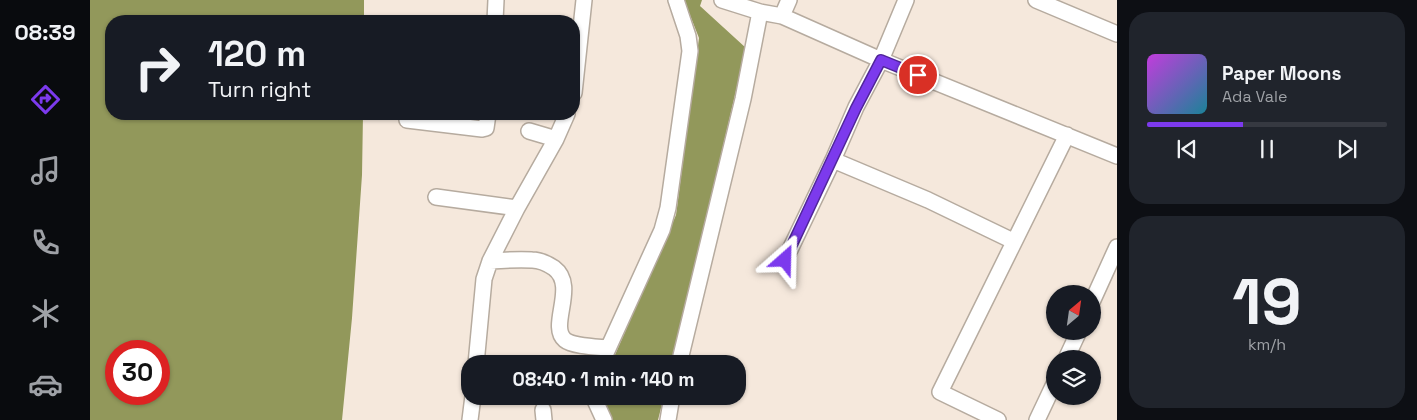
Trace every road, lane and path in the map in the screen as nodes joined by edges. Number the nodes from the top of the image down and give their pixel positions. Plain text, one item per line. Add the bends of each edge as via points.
1 (496, 0) edge
2 (584, 0) edge
3 (676, 0) edge
4 (722, 0) edge
5 (789, 0) edge
6 (906, 0) edge
7 (1036, 0) edge
8 (760, 12) junction
9 (495, 15) edge
10 (782, 16) junction
11 (1117, 34) edge
12 (580, 37) edge
13 (881, 60) junction
14 (407, 120) dead end
15 (488, 120) edge
16 (564, 120) edge
17 (529, 131) dead end
18 (1067, 135) junction
19 (556, 139) junction
20 (1117, 156) edge
21 (833, 160) junction
22 (436, 197) dead end
23 (517, 208) junction
24 (1013, 241) junction
25 (1117, 247) edge
26 (785, 260) dead end
27 (490, 261) junction
28 (1100, 285) edge
29 (607, 348) junction
30 (477, 355) edge
31 (604, 355) edge
32 (681, 355) edge
33 (1046, 401) edge
34 (472, 405) edge
35 (597, 405) edge
36 (670, 405) edge
37 (470, 420) edge
38 (604, 420) edge
39 (668, 420) edge
40 (998, 420) edge
41 (1037, 420) edge

1 - 9 street
2 - 12 street
3 - 29 street via 690,51 668,208 662,230
4 - 8 street
5 - 10 street
6 - 13 street
7 - 11 street
8 - 10 street
8 - 32 street via 743,99
10 - 13 street
13 - 18 street
13 - 21 street
14 - 15 street via 482,129 486,128
16 - 19 street
17 - 19 street
18 - 20 street
18 - 24 street
19 - 23 street
21 - 24 street via 928,200
21 - 26 street
22 - 23 street
23 - 27 street
24 - 40 street via 940,392
25 - 28 street
27 - 29 street via 534,260 555,269 564,282 560,327 565,340
27 - 30 street via 484,279
29 - 31 street
33 - 41 street
34 - 37 street
35 - 38 street
36 - 39 street

